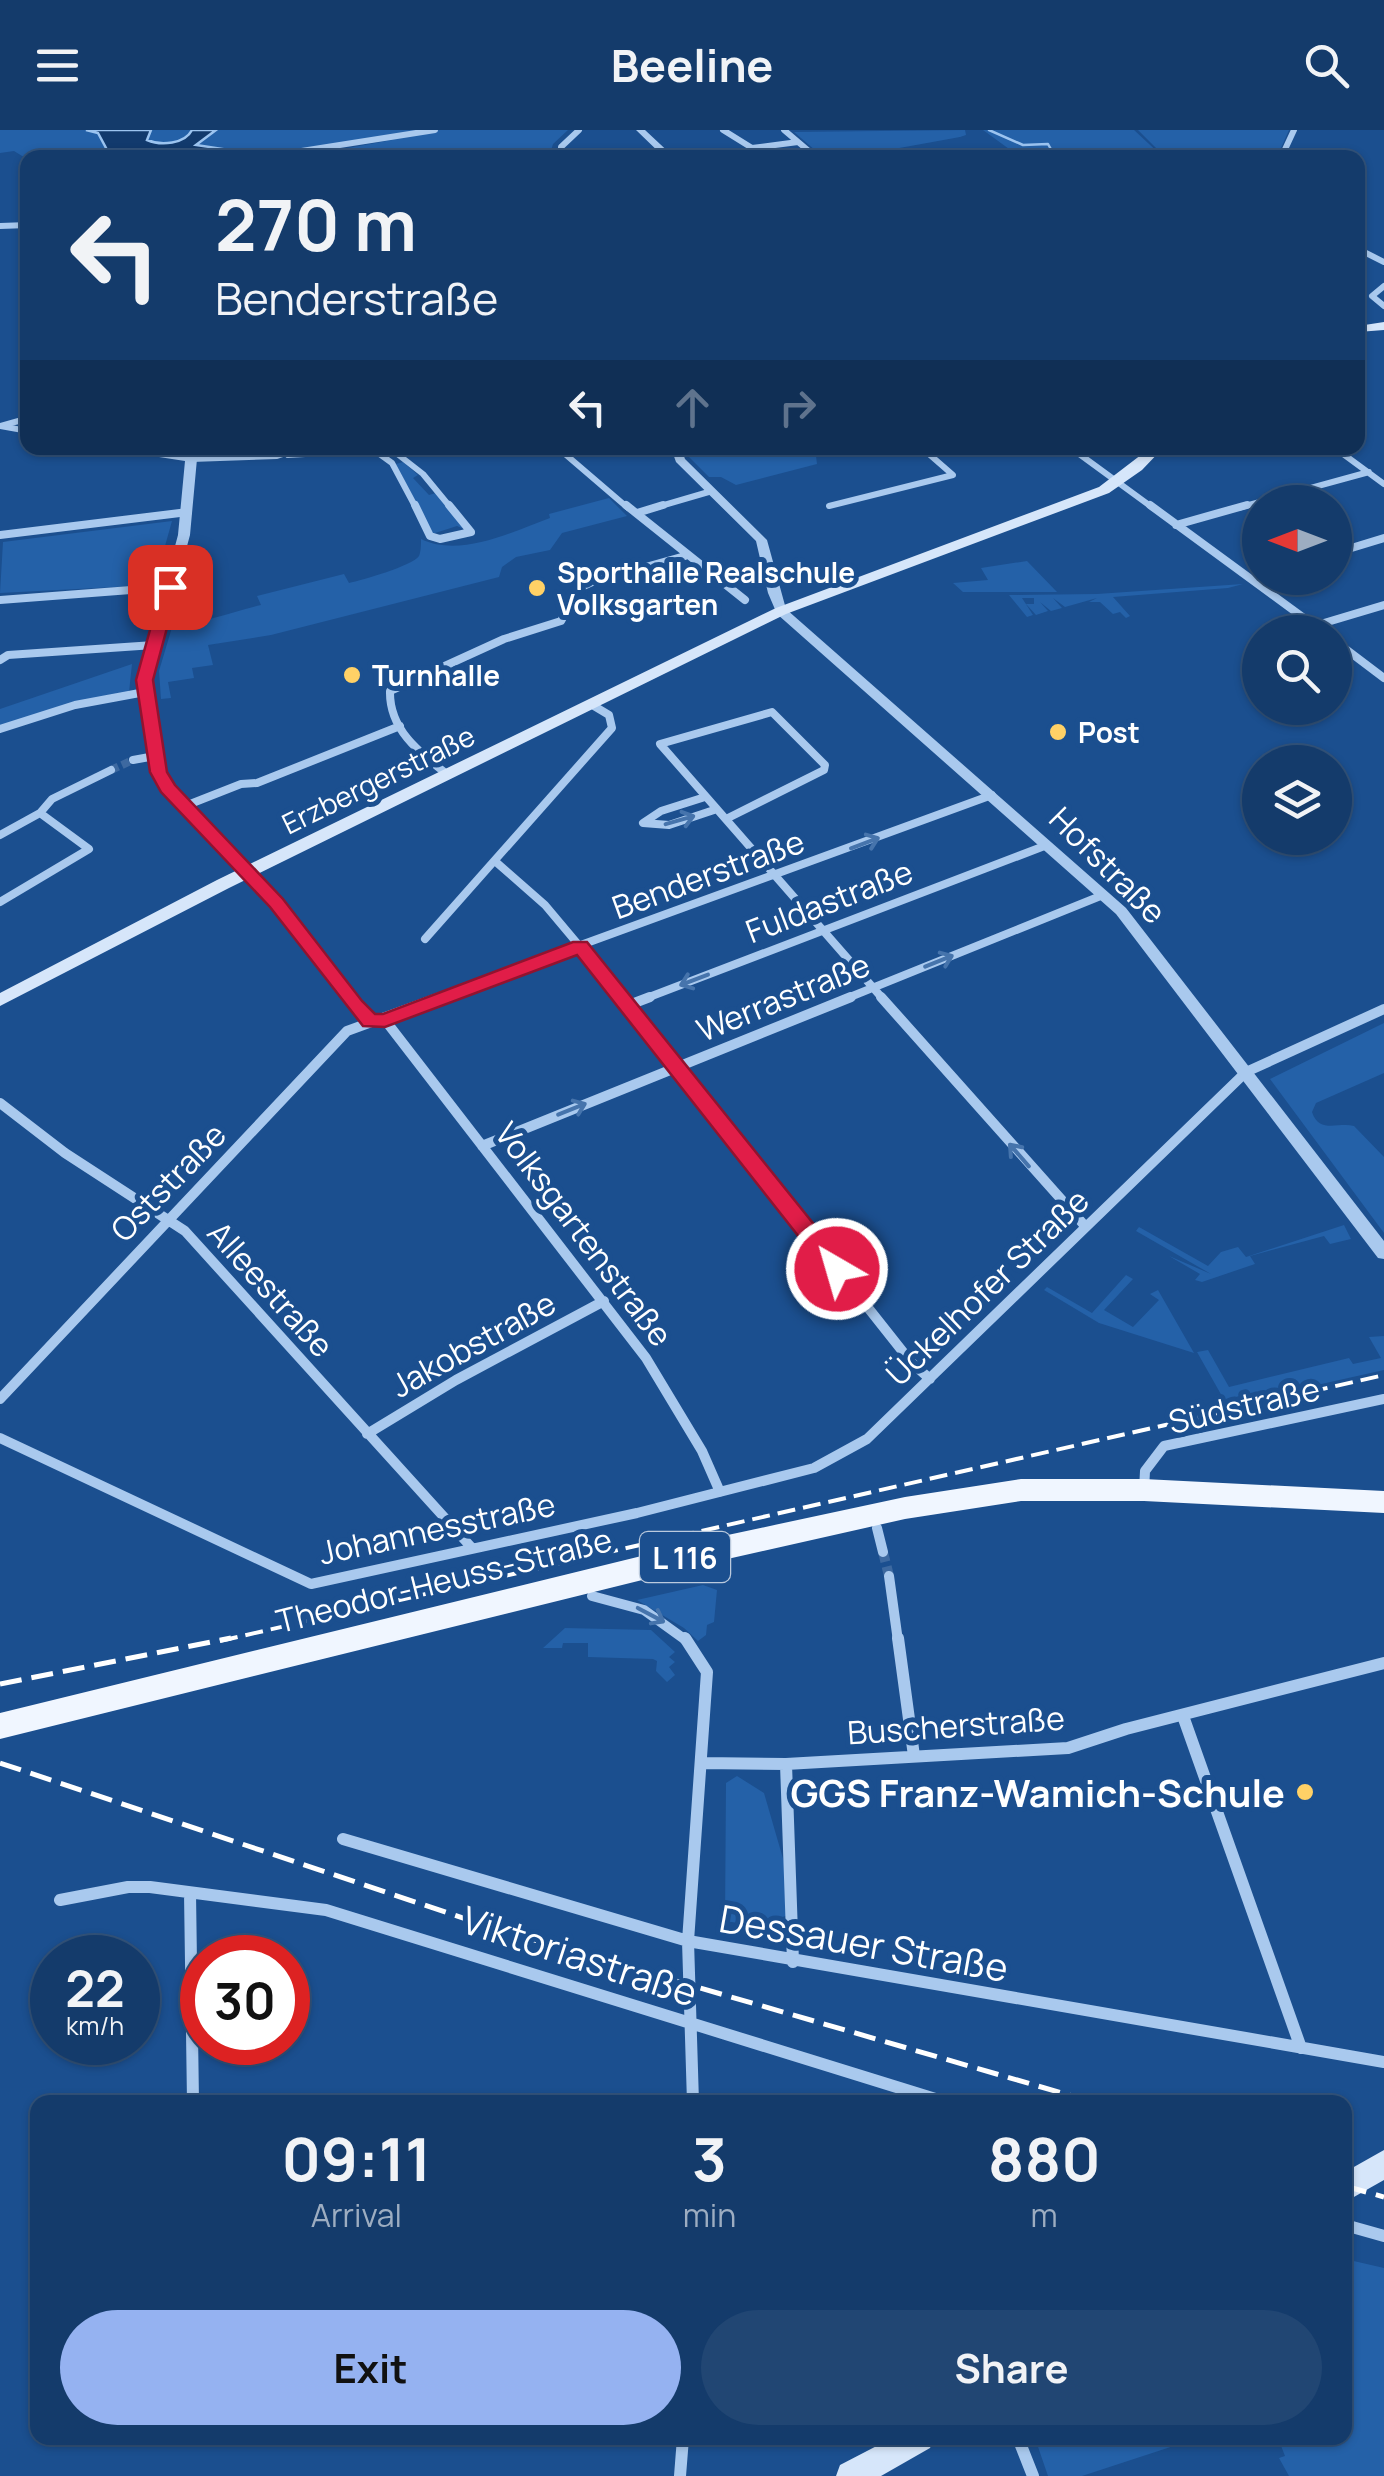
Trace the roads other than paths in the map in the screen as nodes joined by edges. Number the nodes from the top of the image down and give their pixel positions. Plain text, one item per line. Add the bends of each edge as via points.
1 (435, 130) edge
2 (579, 130) edge
3 (640, 130) edge
4 (723, 130) edge
5 (784, 130) edge
6 (798, 142) junction
7 (308, 150) edge
8 (561, 150) edge
9 (662, 150) edge
10 (808, 150) edge
11 (1384, 286) edge
12 (1384, 306) edge
13 (192, 455) edge
14 (384, 455) edge
15 (400, 455) edge
16 (567, 455) edge
17 (678, 455) edge
18 (930, 455) edge
19 (1081, 455) edge
20 (1148, 455) edge
21 (1345, 455) edge
22 (405, 458) junction
23 (390, 462) junction
24 (1368, 472) junction
25 (1118, 482) junction
26 (1384, 484) edge
27 (712, 491) junction
28 (829, 506) dead end
29 (188, 512) junction
30 (637, 512) junction
31 (1176, 525) junction
32 (0, 536) edge
33 (1384, 538) edge
34 (1352, 548) edge
35 (684, 556) junction
36 (1242, 574) edge
37 (170, 587) junction
38 (1271, 595) edge
39 (0, 600) edge
40 (745, 600) dead end
41 (1384, 605) edge
42 (781, 611) junction
43 (1299, 615) edge
44 (1351, 615) edge
45 (154, 644) junction
46 (1352, 654) edge
47 (0, 660) edge
48 (1384, 678) edge
49 (145, 692) junction
50 (594, 706) junction
51 (400, 726) junction
52 (0, 729) edge
53 (156, 756) junction
54 (133, 760) tunnel mouth
55 (111, 770) tunnel mouth
56 (448, 775) junction
57 (992, 795) junction
58 (705, 797) junction
59 (185, 806) junction
60 (716, 810) junction
61 (40, 813) junction
62 (726, 819) junction
63 (0, 835) edge
64 (1047, 844) junction
65 (496, 862) junction
66 (250, 872) junction
67 (774, 878) junction
68 (1103, 894) junction
69 (0, 902) edge
70 (820, 930) junction
71 (425, 939) dead end
72 (580, 947) junction
73 (870, 989) junction
74 (0, 1000) edge
75 (629, 1005) junction
76 (1384, 1009) edge
77 (385, 1020) junction
78 (370, 1021) junction
79 (677, 1066) junction
80 (1246, 1072) junction
81 (0, 1103) edge
82 (482, 1146) junction
83 (168, 1217) junction
84 (1085, 1226) junction
85 (1384, 1253) edge
86 (604, 1301) junction
87 (930, 1379) junction
88 (1384, 1398) edge
89 (0, 1400) edge
90 (368, 1434) junction
91 (0, 1438) edge
92 (735, 1488) joint
93 (1144, 1490) junction
94 (720, 1492) junction
95 (1384, 1502) edge
96 (1384, 1514) edge
97 (472, 1548) junction
98 (889, 1576) tunnel mouth
99 (592, 1596) junction
100 (1384, 1664) edge
101 (1182, 1716) junction
102 (0, 1726) edge
103 (0, 1740) edge
104 (914, 1756) junction
105 (700, 1763) junction
106 (786, 1764) junction
107 (342, 1839) dead end
108 (190, 1893) junction
109 (60, 1900) dead end
110 (688, 1942) junction
111 (793, 1962) junction
112 (694, 2025) junction
113 (1302, 2048) junction
114 (1384, 2062) edge
115 (193, 2095) edge
116 (693, 2095) edge
117 (922, 2095) edge
118 (1384, 2164) edge
119 (1352, 2184) edge
120 (1352, 2227) edge
121 (1384, 2236) edge
122 (682, 2445) edge
123 (907, 2445) edge
124 (1021, 2445) edge
125 (680, 2476) edge
126 (851, 2476) edge
127 (1033, 2476) edge

1 - 7 street
2 - 8 street
3 - 9 street
4 - 6 street via 752,148
5 - 6 street
6 - 10 street
11 - 12 street via 1372,296
13 - 29 street
14 - 23 street
15 - 22 street
16 - 30 street
17 - 27 street
18 - 28 street via 953,475
19 - 25 street
20 - 25 main road
21 - 24 street
22 - 23 street
22 - 23 street via 472,532 430,536
24 - 26 street
24 - 31 street
25 - 31 street
25 - 42 main road, Erzbergerstraße
27 - 30 street
27 - 42 street via 761,540
29 - 32 street
29 - 37 street
30 - 35 street
31 - 36 street
33 - 34 street
35 - 40 street
35 - 51 street via 580,588 561,621 390,691
37 - 39 street
37 - 45 street
38 - 43 street
41 - 44 street
42 - 50 main road, Erzbergerstraße
42 - 57 street, Hofstraße
45 - 47 street
45 - 49 street
46 - 48 street
49 - 52 street
49 - 53 street
50 - 56 main road, Erzbergerstraße
50 - 65 street via 609,715 612,728
51 - 56 street via 414,749
51 - 59 street
53 - 54 street
53 - 59 street via 168,788
55 - 61 street via 52,799
56 - 66 main road, Erzbergerstraße
57 - 64 street, Hofstraße
67 -> 57 street, Benderstraße
58 - 60 street
58 -> 60 street via 643,823 670,824
58 - 62 street via 660,744 772,712 825,765 798,786
59 - 66 street
60 - 62 street
61 - 63 street
61 - 69 street via 89,848
62 - 67 street
64 - 68 street, Hofstraße
64 - 70 street, Fuldastraße
65 - 71 street
65 - 72 street
66 - 74 main road, Erzbergerstraße
66 - 78 street
67 - 70 street
67 - 72 street, Benderstraße
73 -> 68 street, Werrastraße
68 - 80 street, Hofstraße
70 - 73 street
70 -> 75 street, Fuldastraße
72 - 75 street
72 - 77 street, Benderstraße
73 - 79 street, Werrastraße
84 -> 73 street
75 - 79 street
76 - 80 street, Ückelhofer Straße
77 - 78 street
77 - 82 street, Volksgartenstraße
78 - 83 street, Oststraße via 347,1031
82 -> 79 street, Werrastraße
79 - 87 street
80 - 84 street, Ückelhofer Straße
80 - 85 street, Hofstraße
81 - 83 street, Alleestraße via 66,1154
82 - 86 street, Volksgartenstraße
83 - 89 street, Oststraße
83 - 90 street, Alleestraße
84 - 87 street, Ückelhofer Straße
86 - 90 street, Jakobstraße
86 - 94 street, Volksgartenstraße via 673,1400
87 - 92 street, Ückelhofer Straße via 867,1439 836,1458
88 - 93 street, Südstraße via 1164,1446 1148,1462
90 - 97 street, Alleestraße
91 - 97 street, Johannesstraße via 311,1584
92 - 94 street, Johannesstraße
93 - 95 main road, Theodor-Heuss-Straße / L 116
93 - 102 main road, Theodor-Heuss-Straße / L 116 via 1021,1490 905,1508
94 - 97 street, Johannesstraße
96 - 99 main road, Theodor-Heuss-Straße / L 116 via 1024,1505
98 - 104 street
99 - 103 main road, Theodor-Heuss-Straße / L 116
99 -> 105 street via 659,1618 700,1654 707,1672
100 - 101 street, Buscherstraße
101 - 104 street, Buscherstraße via 1068,1748
101 - 113 street
104 - 106 street, Buscherstraße
105 - 106 street, Buscherstraße
105 - 110 street
106 - 111 street
107 - 110 street, Dessauer Straße
108 - 109 street, Viktoriastraße via 128,1887
108 - 112 street, Viktoriastraße via 326,1910
108 - 115 street
110 - 111 street, Dessauer Straße
110 - 112 street
111 - 113 street, Dessauer Straße
112 - 116 street
112 - 117 street, Viktoriastraße
113 - 114 street, Dessauer Straße
118 - 119 main road
120 - 121 street
122 - 125 street
123 - 126 main road
124 - 127 street

